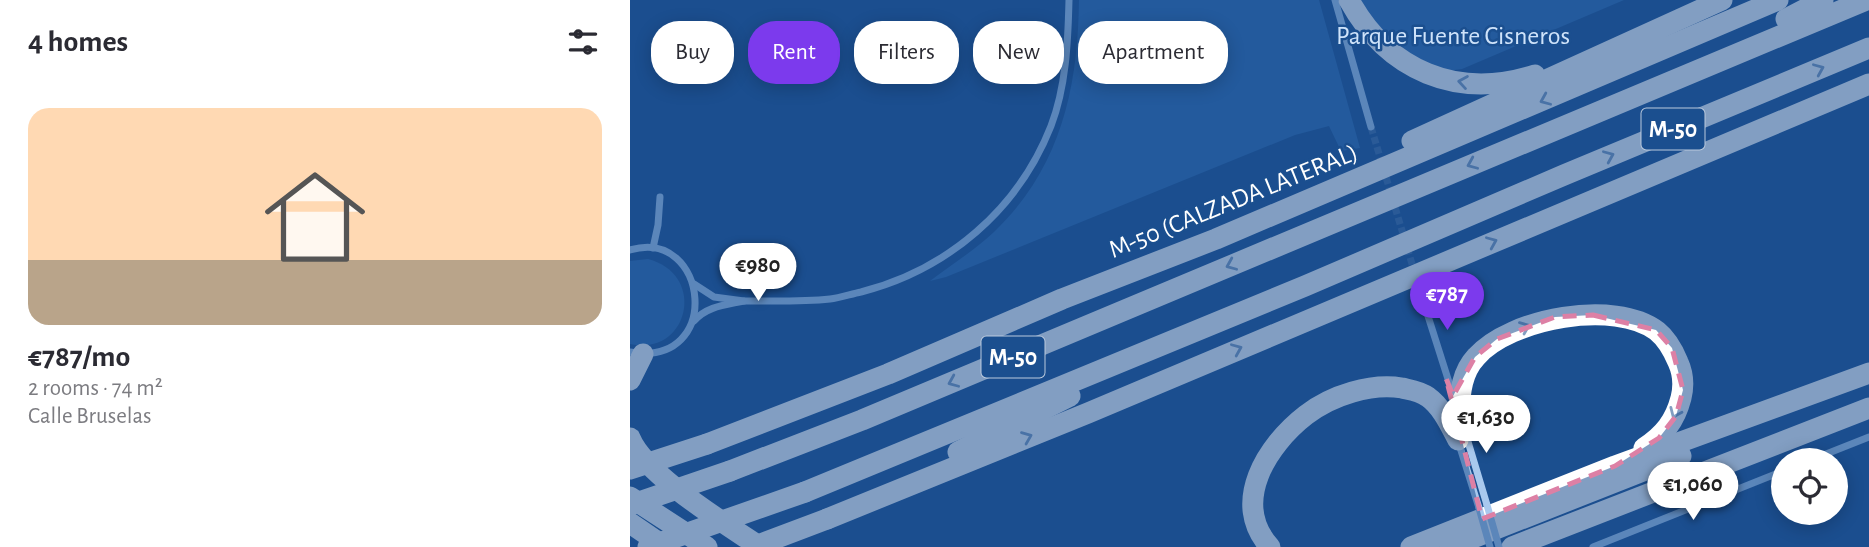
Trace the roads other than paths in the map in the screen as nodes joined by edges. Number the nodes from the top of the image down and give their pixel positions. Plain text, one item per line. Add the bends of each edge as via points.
1 (1069, 0) edge
2 (1335, 0) edge
3 (1349, 0) edge
4 (1710, 0) edge
5 (1722, 0) edge
6 (1778, 0) edge
7 (1823, 0) edge
8 (1866, 0) edge
9 (1869, 48) edge
10 (1670, 81) junction
11 (1869, 84) edge
12 (1869, 97) edge
13 (1371, 127) tunnel mouth
14 (660, 197) dead end
15 (1587, 203) junction
16 (653, 248) junction
17 (630, 250) edge
18 (694, 284) junction
19 (1420, 294) tunnel mouth
20 (1062, 299) junction
21 (744, 302) junction
22 (691, 324) junction
23 (1173, 340) junction
24 (637, 353) edge
25 (1869, 373) edge
26 (1446, 378) junction
27 (630, 380) edge
28 (1869, 382) edge
29 (1869, 408) edge
30 (1460, 412) junction
31 (1869, 437) edge
32 (630, 438) edge
33 (1458, 440) junction
34 (1841, 448) edge
35 (1615, 466) junction
36 (630, 469) edge
37 (1771, 476) edge
38 (630, 497) edge
39 (630, 505) edge
40 (1483, 507) junction
41 (851, 509) junction
42 (630, 523) edge
43 (648, 547) edge
44 (665, 547) edge
45 (707, 547) edge
46 (753, 547) edge
47 (760, 547) edge
48 (1270, 547) edge
49 (1411, 547) edge
50 (1450, 547) edge
51 (1490, 547) edge
52 (1499, 547) edge
53 (1512, 547) edge
54 (1593, 547) edge

1 - 21 street via 1068,47 1050,128 1023,178 992,218 952,253 889,284 831,299
2 - 13 street
4 -> 3 highway via 1551,70 1514,82 1483,85 1458,82 1408,65 1382,45
5 - 20 highway
6 -> 20 highway, M-50 (CALZADA LATERAL) / M-50 via 1285,210
7 - 10 highway, M-50
8 - 10 highway, M-50
23 -> 9 highway, M-50
10 -> 39 highway, M-50, bridge via 862,421
11 - 15 highway
12 - 15 highway via 1647,186
14 - 16 street
41 -> 15 highway
16 - 17 street
16 - 18 street via 678,260
18 - 21 street via 713,297
18 - 22 street
19 - 26 street
20 - 36 highway, M-50 (CALZADA LATERAL) / M-50, bridge via 888,373
21 - 22 street via 717,306
22 - 24 street via 671,346
23 - 41 highway
23 - 43 highway, M-50, bridge via 805,492
24 - 27 highway
25 - 35 highway
26 - 30 street
26 - 33 street
28 - 50 highway
29 - 53 highway
30 -> 35 highway via 1463,379 1475,357 1497,339 1555,317 1629,319 1656,330 1672,348 1683,390 1676,416 1659,438
30 - 40 street
31 - 34 street
32 - 47 highway via 640,456 681,492
33 - 40 street
33 - 48 highway via 1436,405 1415,390 1385,385 1347,393 1307,414 1279,441 1258,473 1252,505 1259,535
35 - 49 highway
37 - 54 street
38 - 45 highway
40 - 51 street, bridge
40 - 52 street, bridge
41 - 46 highway, bridge
42 - 44 highway

